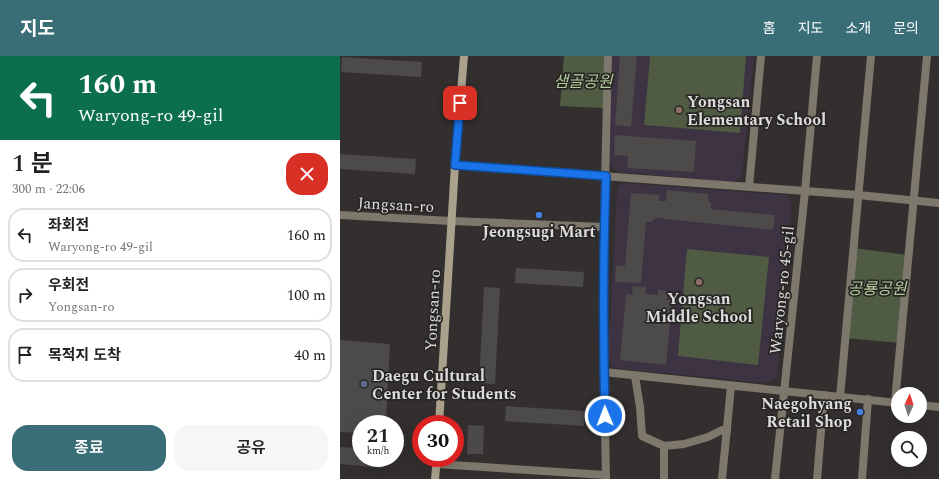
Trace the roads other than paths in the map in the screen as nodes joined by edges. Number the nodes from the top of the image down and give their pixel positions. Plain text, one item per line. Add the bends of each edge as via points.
1 (464, 56) edge
2 (608, 56) edge
3 (762, 56) edge
4 (817, 56) edge
5 (871, 56) edge
6 (927, 56) edge
7 (455, 165) junction
8 (606, 176) junction
9 (749, 187) junction
10 (805, 191) junction
11 (858, 195) junction
12 (913, 201) junction
13 (939, 203) edge
14 (340, 215) edge
15 (451, 221) junction
16 (604, 226) junction
17 (604, 372) junction
18 (635, 376) junction
19 (731, 386) junction
20 (898, 387) edge
21 (784, 391) junction
22 (824, 395) junction
23 (840, 397) junction
24 (868, 400) junction
25 (891, 402) edge
26 (927, 406) edge
27 (939, 407) edge
28 (440, 415) edge
29 (727, 430) junction
30 (664, 446) junction
31 (464, 464) edge
32 (437, 467) edge
33 (606, 477) edge
34 (436, 479) edge
35 (664, 479) edge
36 (722, 479) edge
37 (775, 479) edge
38 (817, 479) edge
39 (862, 479) edge

1 - 7 main road, Yongsan-ro
2 - 8 street
3 - 9 street
4 - 10 street, Waryong-ro 45-gil
5 - 11 street
6 - 12 street
7 - 8 street
7 - 15 main road, Yongsan-ro
8 - 9 street
8 - 16 street
9 - 10 street
10 - 11 street
10 - 21 street, Waryong-ro 45-gil
11 - 12 street
11 - 23 street
12 - 13 street
12 - 20 street
14 - 15 street, Jangsan-ro
15 - 16 street
15 - 28 main road, Yongsan-ro
16 - 17 street
17 - 18 street
17 - 33 street
18 - 19 street
18 - 30 street via 642,436
19 - 21 street
19 - 29 street
21 - 22 street
21 - 37 street, Waryong-ro 45-gil
22 - 23 street
22 - 38 street
23 - 24 street
24 - 25 street
24 - 39 street
26 - 27 street
29 - 30 street via 684,444
29 - 36 street
30 - 35 street
31 - 33 street
32 - 34 main road

